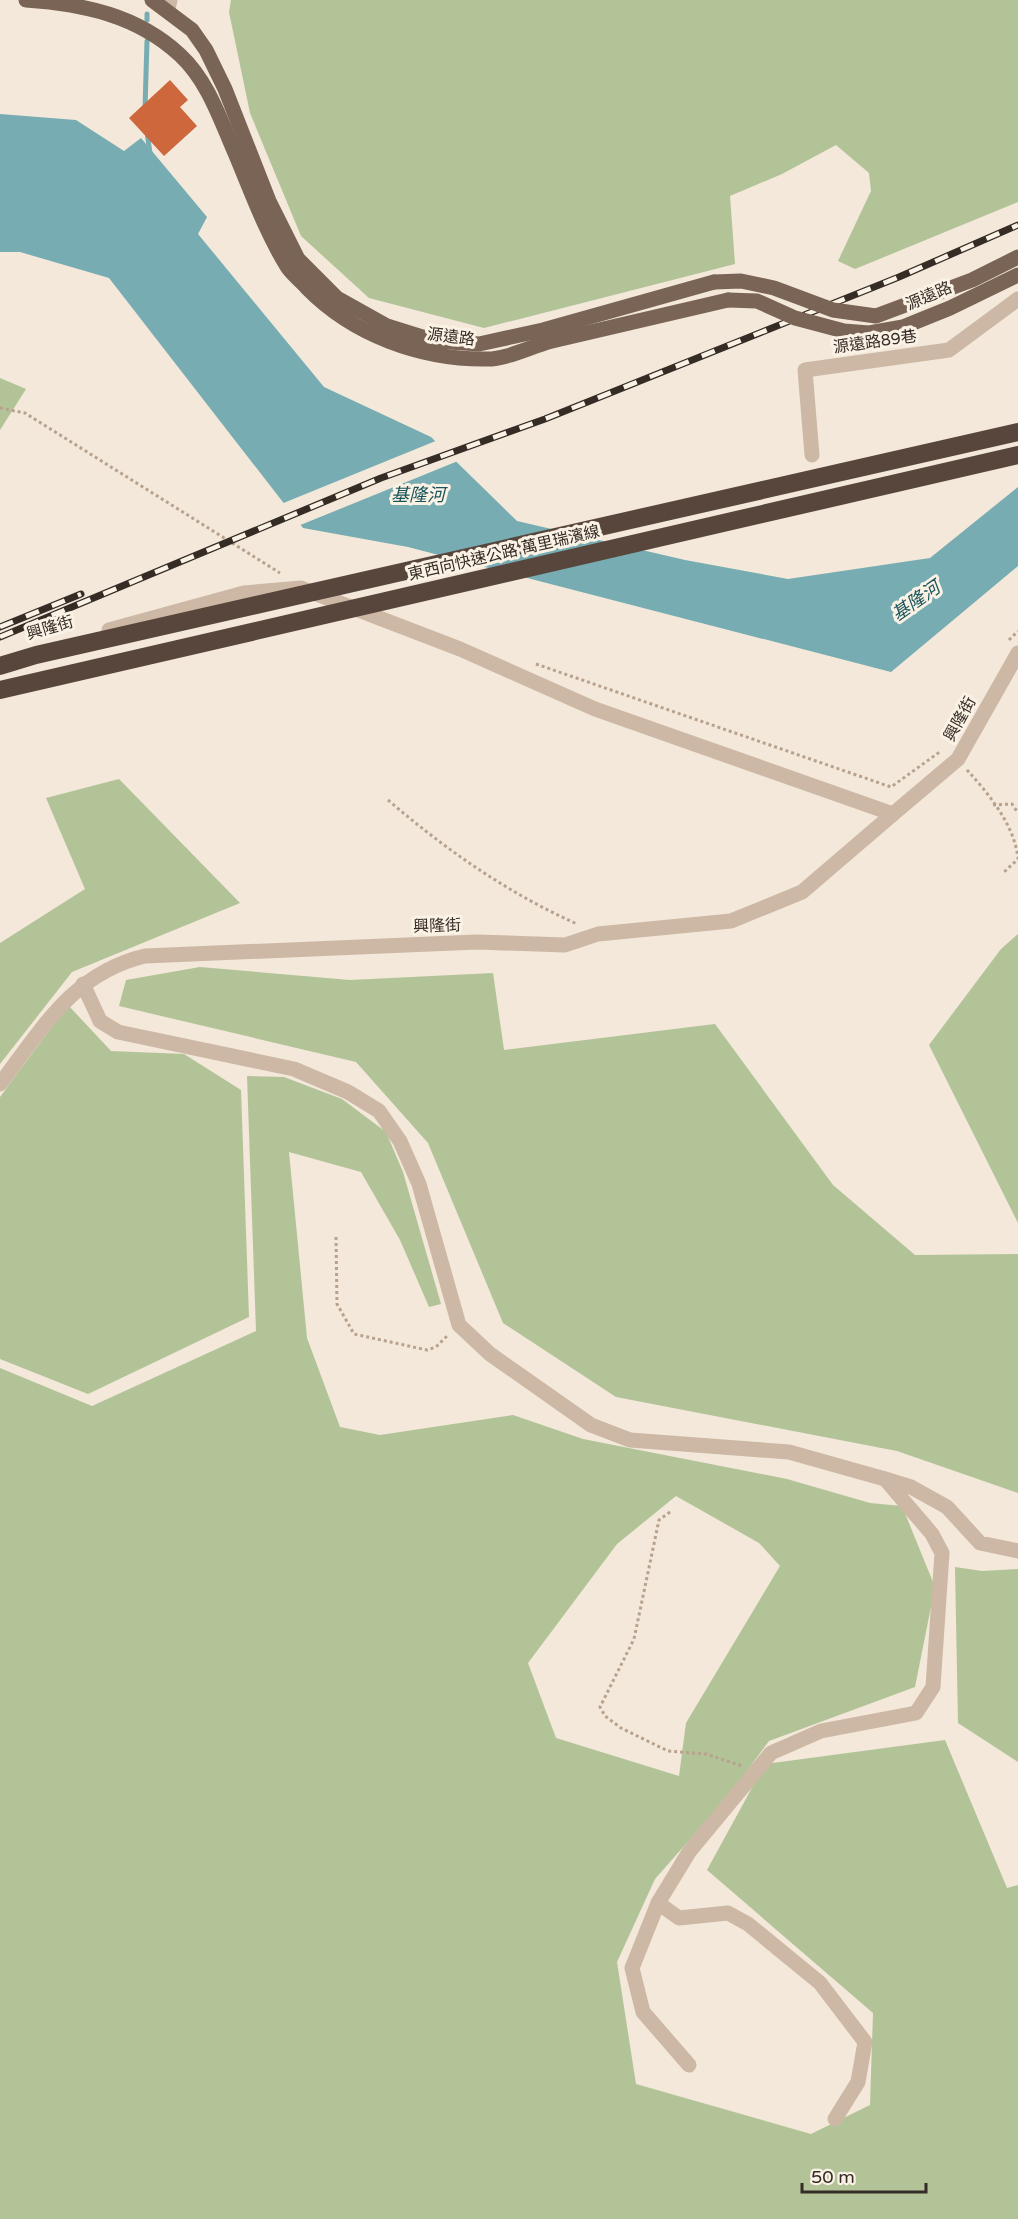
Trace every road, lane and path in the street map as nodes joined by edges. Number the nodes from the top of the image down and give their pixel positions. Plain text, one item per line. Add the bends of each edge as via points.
1 (26, 0) edge
2 (152, 0) edge
3 (169, 5) edge
4 (1018, 257) edge
5 (1018, 275) edge
6 (1018, 299) edge
7 (0, 408) edge
8 (1018, 432) edge
9 (812, 455) dead end
10 (1018, 455) edge
11 (301, 588) junction
12 (1018, 631) edge
13 (1011, 650) edge
14 (527, 661) dead end
15 (0, 666) edge
16 (0, 690) edge
17 (945, 748) dead end
18 (958, 759) junction
19 (388, 800) dead end
20 (993, 805) junction
21 (1018, 813) edge
22 (893, 814) junction
23 (1003, 873) dead end
24 (598, 934) junction
25 (83, 984) junction
26 (0, 1084) edge
27 (336, 1237) dead end
28 (459, 1325) junction
29 (885, 1479) junction
30 (670, 1512) dead end
31 (1018, 1551) edge
32 (758, 1771) junction
33 (658, 1903) junction
34 (689, 2065) dead end
35 (834, 2119) dead end

1 - 5 main road, 源遠路, bridge via 118,16 181,55 208,90 260,213 289,269 341,316 403,347 442,357 490,359 728,300 757,301 795,318 844,331 869,333 903,327
2 - 3 main road, 源遠路
3 - 4 main road, 源遠路, bridge via 192,30 215,65 269,201 298,259 337,298 387,326 435,341 479,344 714,282 752,283 833,310 876,316 972,280
6 - 9 street, 源遠路89巷 via 949,350 805,370
7 - 11 path via 25,413
8 - 15 highway, 東西向快速公路 萬里瑞濱線, bridge
10 - 16 highway, 東西向快速公路 萬里瑞濱線, bridge
11 - 15 street, 興隆街 via 244,593 26,653
11 - 22 street, 興隆街 via 460,649 595,709
12 - 13 path
13 - 18 street, 興隆街
14 - 17 path via 891,787
18 - 20 path
18 - 22 street, 興隆街
19 - 24 path via 439,844 528,900
20 - 21 path via 1012,804
20 - 23 path via 1010,827 1016,845 1018,859
22 - 24 street, 興隆街 via 802,892 731,921
24 - 25 street, 興隆街 via 565,945 477,942 145,956 117,964
25 - 26 street, 興隆街 via 62,1002
25 - 28 street via 100,1021 118,1032 294,1069 348,1092 379,1111 400,1141 419,1184
27 - 28 path via 337,1304 354,1334 427,1350 436,1347
28 - 29 street via 490,1354 551,1399 591,1425 630,1440 789,1452
29 - 31 street via 911,1487 946,1507 980,1543
29 - 32 street via 932,1534 942,1553 933,1687 916,1713 821,1731 771,1753
30 - 32 path via 659,1520 634,1639 600,1707 621,1728 668,1751 706,1754
32 - 33 street via 689,1852
33 - 34 street via 632,1968 644,2012
33 - 35 street via 679,1918 728,1913 748,1924 820,1983 865,2042 858,2082

